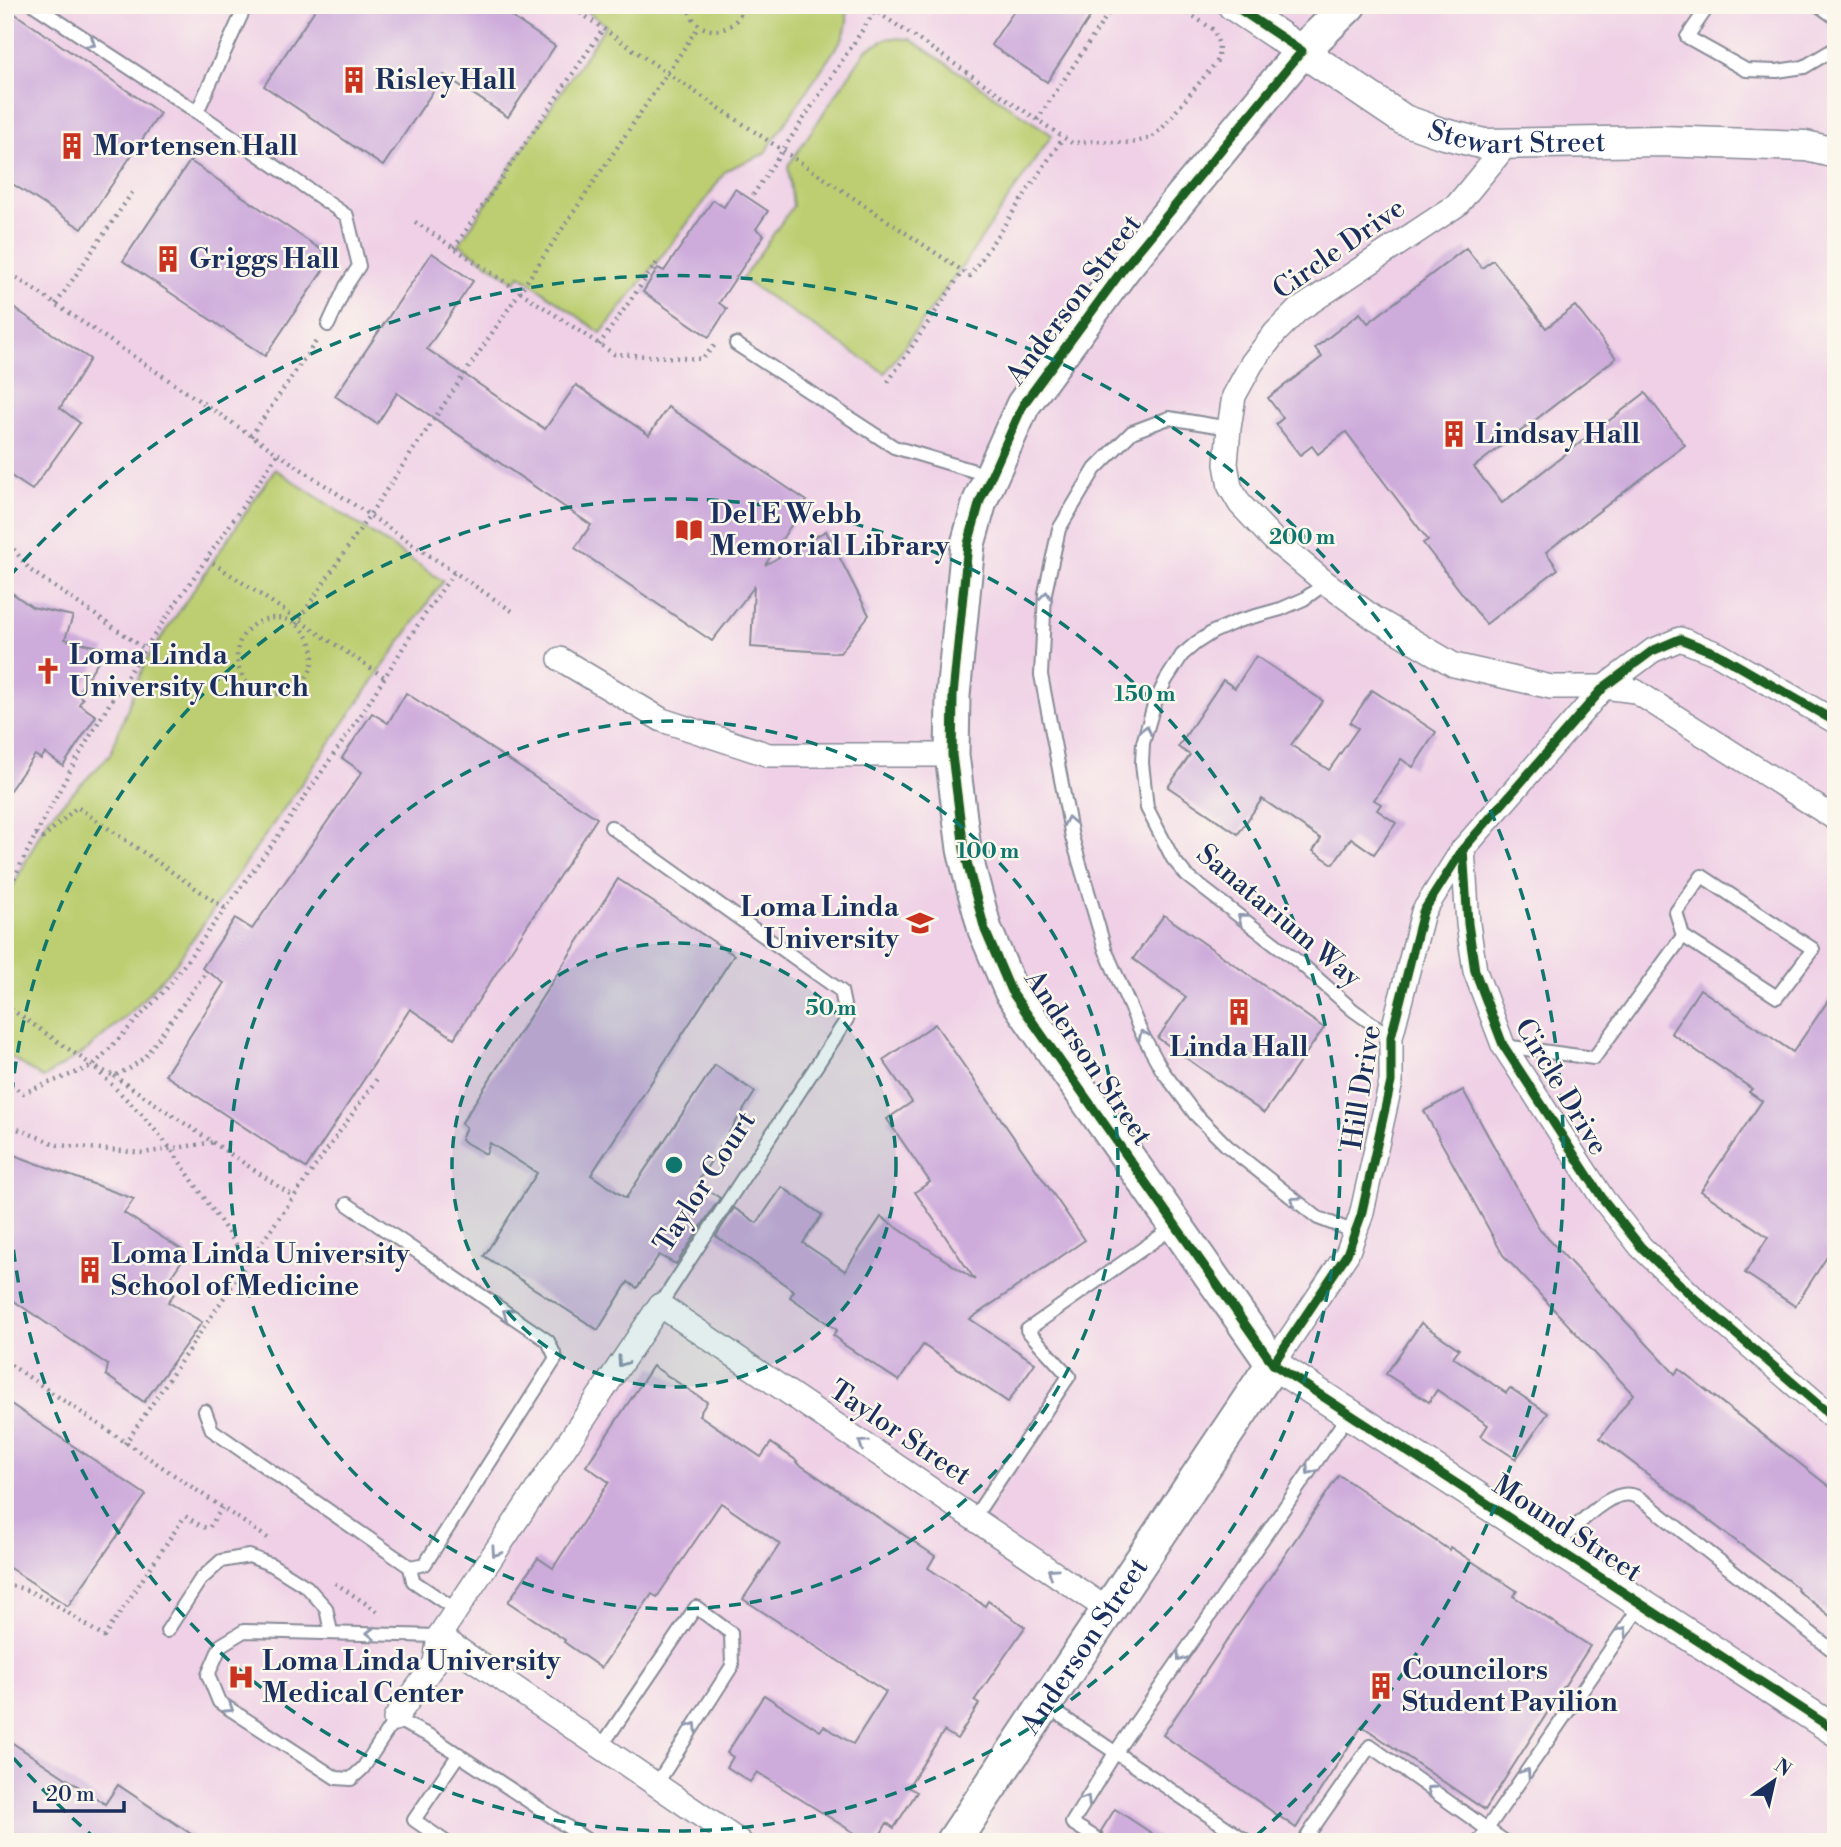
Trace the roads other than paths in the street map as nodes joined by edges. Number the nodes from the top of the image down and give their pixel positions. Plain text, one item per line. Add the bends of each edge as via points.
1 (34, 5) edge
2 (246, 5) edge
3 (1233, 5) edge
4 (1349, 5) edge
5 (1709, 5) edge
6 (1818, 5) edge
7 (1836, 18) edge
8 (1836, 48) edge
9 (1302, 51) junction
10 (197, 112) junction
11 (1507, 144) junction
12 (1836, 153) edge
13 (328, 325) road end
14 (736, 344) road end
15 (1229, 428) junction
16 (992, 476) junction
17 (1326, 583) junction
18 (561, 659) dead end
19 (1604, 687) junction
20 (1836, 722) edge
21 (952, 755) junction
22 (1836, 819) edge
23 (611, 827) dead end
24 (1463, 849) junction
25 (1683, 936) junction
26 (1391, 1037) junction
27 (1503, 1045) junction
28 (347, 1204) dead end
29 (1176, 1226) junction
30 (1355, 1233) junction
31 (660, 1306) junction
32 (1273, 1364) junction
33 (205, 1411) dead end
34 (1349, 1413) junction
35 (1836, 1420) edge
36 (973, 1519) junction
37 (1555, 1548) junction
38 (410, 1567) junction
39 (1641, 1604) junction
40 (1108, 1610) junction
41 (456, 1611) junction
42 (167, 1631) dead end
43 (331, 1632) junction
44 (439, 1636) junction
45 (1836, 1653) edge
46 (1044, 1705) junction
47 (395, 1719) junction
48 (1836, 1731) edge
49 (601, 1747) junction
50 (1115, 1753) junction
51 (458, 1754) junction
52 (656, 1785) junction
53 (1487, 1829) junction
54 (1096, 1838) dead end
55 (446, 1842) edge
56 (590, 1842) edge
57 (740, 1842) edge
58 (953, 1842) edge
59 (1248, 1842) edge
60 (1303, 1842) edge
61 (1479, 1842) edge
62 (1506, 1842) edge

1 -> 10 lane
2 - 10 lane
3 - 9 street, Stewart Street
4 - 9 main road, Anderson Street
5 - 8 lane via 1687,37 1746,70 1804,67
6 - 7 lane
9 - 11 street, Stewart Street via 1404,120 1484,144
9 - 16 main road, Anderson Street via 1123,269 1023,405
10 - 13 lane via 347,216 359,266
11 - 12 street, Stewart Street via 1673,141 1806,146
11 - 15 street, Circle Drive via 1457,205 1297,311 1275,333 1234,396
14 - 16 lane via 894,447
15 - 17 street, Circle Drive via 1226,464 1230,487 1240,504 1274,540
30 -> 15 lane via 1318,1218 1227,1146 1161,1070 1105,949 1072,837 1041,676 1045,593 1059,529 1095,469 1132,432 1169,418
16 - 21 main road, Anderson Street via 968,544 953,695
17 - 19 street, Circle Drive via 1454,666 1551,687
26 -> 17 lane, Sanatarium Way via 1187,876 1147,808 1143,743 1154,705 1182,655 1213,632 1281,609
18 - 21 street via 662,720 769,755
19 - 20 street via 1652,651 1680,639 1718,654
19 - 22 street, Circle Drive via 1635,691
19 - 24 street
21 - 29 main road, Anderson Street via 970,874 985,930 1011,992
23 - 31 lane, Taylor Court via 841,991 847,1019
24 - 26 street, Hill Drive via 1423,912
24 - 27 street, Circle Drive via 1475,971
25 - 25 lane via 1676,912 1702,876 1813,949 1777,997
25 - 27 lane via 1594,1058
26 - 30 street, Hill Drive via 1391,1082
27 - 35 street, Circle Drive via 1603,1199 1641,1247
38 -> 28 lane via 425,1564 556,1358 548,1341
29 - 32 main road, Anderson Street
29 - 36 lane via 1027,1331 1069,1376
30 - 32 street, Hill Drive via 1347,1254
36 -> 31 street, Taylor Street
31 -> 41 street, Taylor Court
32 - 34 street, Mound Street
32 - 40 main road, Anderson Street
33 - 38 lane via 212,1430
34 - 37 street, Mound Street
34 -> 50 lane
40 -> 36 street, Taylor Street
37 - 39 street, Mound Street
37 - 45 lane via 1596,1508 1617,1496 1632,1495
38 - 41 lane via 413,1581
39 - 48 street, Mound Street
53 -> 39 lane
40 - 46 main road, Anderson Street
41 - 44 street, Taylor Court
42 - 43 lane via 200,1580 221,1561 248,1556 307,1587 326,1608
44 -> 43 lane
43 -> 47 lane via 244,1631 221,1645 208,1675 219,1702 336,1778 351,1779 363,1768
44 - 47 street, Taylor Court via 435,1663
44 - 49 street
46 - 50 lane
46 - 58 main road, Anderson Street
47 - 51 lane
49 - 52 street
52 -> 49 lane via 732,1666 730,1633 696,1607
54 -> 50 lane via 1072,1823
50 - 59 lane
51 - 55 lane via 414,1820
51 - 56 lane
52 - 57 street
53 -> 60 lane via 1370,1746
53 - 61 lane
53 - 62 lane

